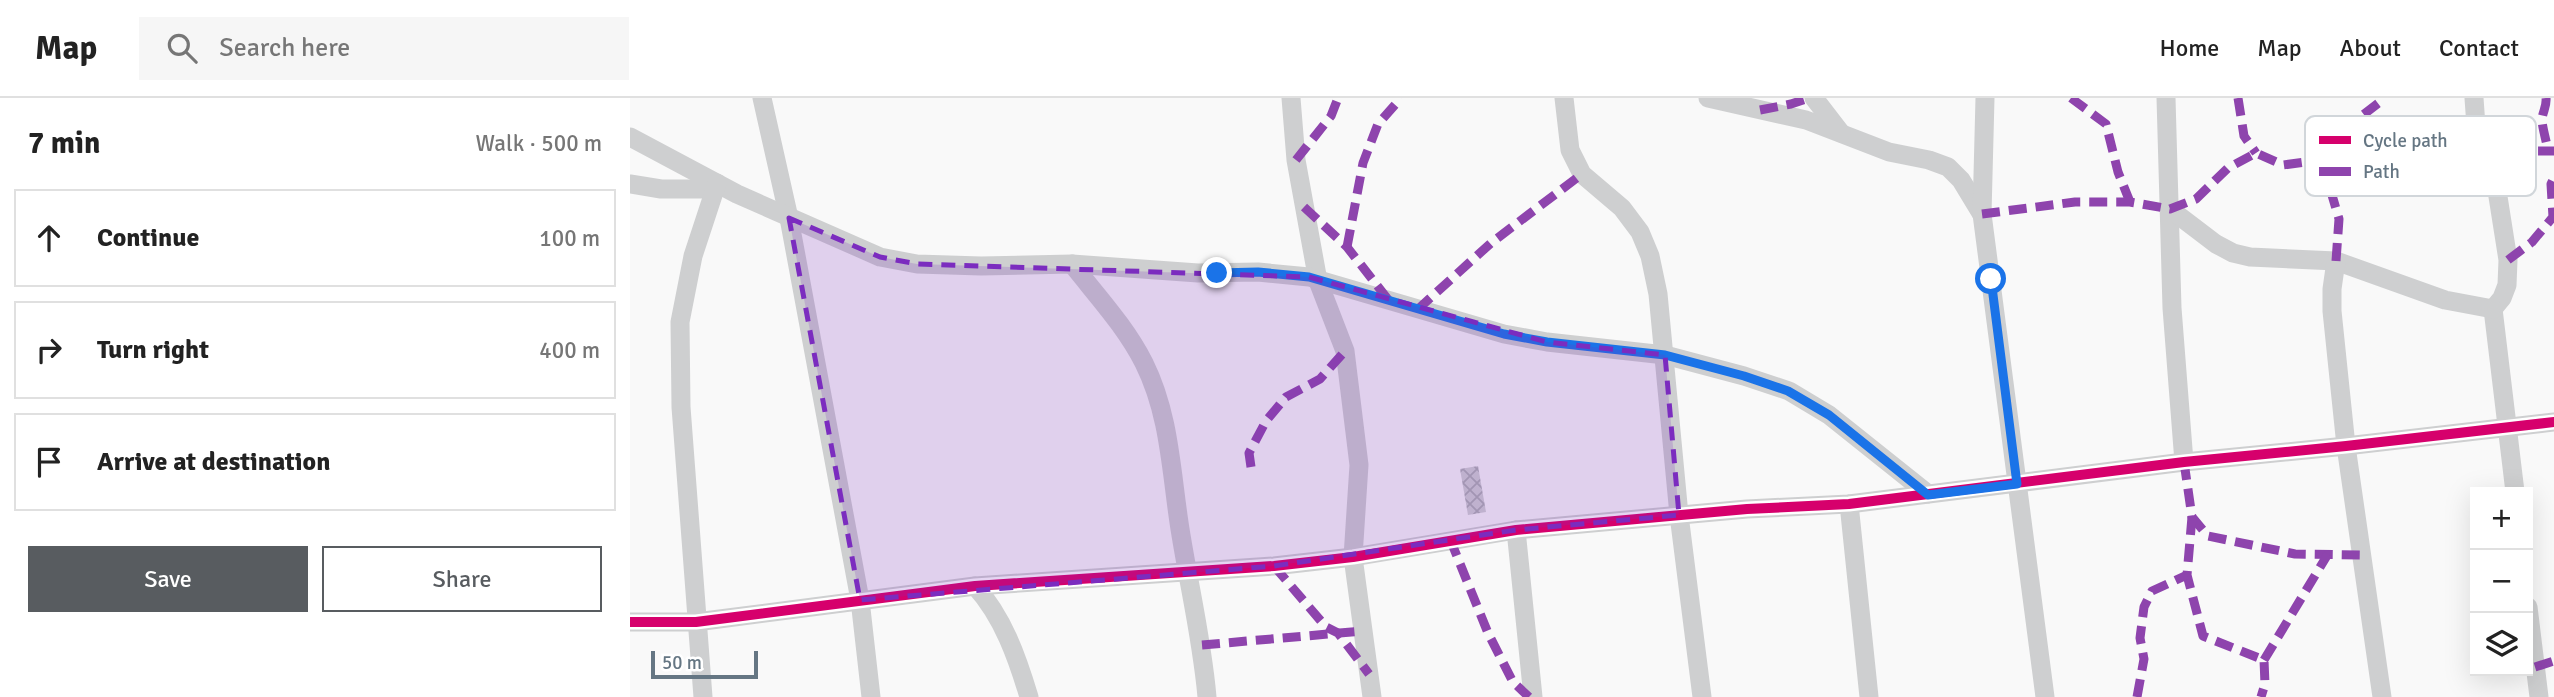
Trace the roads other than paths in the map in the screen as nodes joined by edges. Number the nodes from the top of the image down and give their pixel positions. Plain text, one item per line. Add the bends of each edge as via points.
1 (762, 98) edge
2 (1291, 98) edge
3 (1564, 98) edge
4 (1707, 98) edge
5 (1814, 98) edge
6 (1984, 98) edge
7 (2166, 98) edge
8 (2474, 98) edge
9 (2475, 116) edge
10 (1843, 135) junction
11 (630, 137) edge
12 (630, 184) edge
13 (716, 186) junction
14 (2498, 196) edge
15 (2170, 209) junction
16 (1982, 214) junction
17 (789, 218) junction
18 (2336, 261) junction
19 (1072, 264) junction
20 (1318, 281) junction
21 (2493, 309) junction
22 (1665, 355) junction
23 (2554, 422) edge
24 (2507, 426) junction
25 (2346, 446) junction
26 (2184, 462) junction
27 (2017, 484) junction
28 (2514, 487) edge
29 (1928, 495) junction
30 (1849, 504) junction
31 (1679, 515) junction
32 (1516, 530) junction
33 (1353, 557) junction
34 (1187, 571) junction
35 (975, 586) junction
36 (860, 600) junction
37 (2529, 613) edge
38 (630, 622) edge
39 (696, 622) junction
40 (703, 697) edge
41 (871, 697) edge
42 (1029, 697) edge
43 (1207, 697) edge
44 (1372, 697) edge
45 (1533, 697) edge
46 (1702, 697) edge
47 (1869, 697) edge
48 (2045, 697) edge
49 (2382, 697) edge
50 (2539, 697) edge

1 - 17 street
2 - 20 street via 1296,160
3 - 22 street via 1570,150 1582,174 1622,208 1650,256
4 - 10 street via 1806,120
5 - 10 street
6 - 16 street
7 - 15 street
8 - 9 street
10 - 16 street via 1948,167 1962,180
11 - 13 street
12 - 13 street via 661,189
13 - 17 street
13 - 39 street via 692,256 680,322 681,407
14 - 21 street via 2508,260 2507,285
15 - 18 street via 2233,253
15 - 26 street
16 - 27 street
17 - 19 street via 880,257 917,264
17 - 36 street
18 - 21 street via 2435,297
18 - 25 street via 2332,311
19 - 20 street via 1198,273 1258,272
19 - 34 street via 1121,325 1144,362 1162,406
20 - 22 street via 1504,334
20 - 33 street via 1345,351 1359,465
21 - 24 street
22 - 29 street via 1788,391 1829,415
22 - 31 street
23 - 24 street
24 - 25 street
24 - 28 street
25 - 26 street
25 - 49 street
26 - 27 street
27 - 29 street
27 - 48 street
29 - 30 street
30 - 31 street
30 - 47 street
31 - 32 street
31 - 46 street
32 - 33 street
32 - 45 street
33 - 34 street
33 - 44 street
34 - 35 street
34 - 43 street
35 - 36 street
35 - 42 street via 1003,623
36 - 39 street
36 - 41 street
37 - 50 street
38 - 39 street
39 - 40 street

